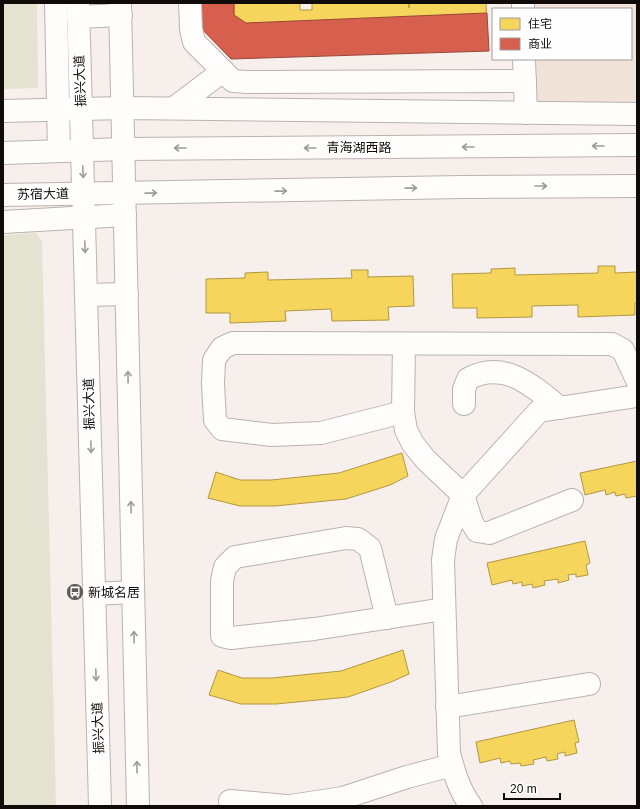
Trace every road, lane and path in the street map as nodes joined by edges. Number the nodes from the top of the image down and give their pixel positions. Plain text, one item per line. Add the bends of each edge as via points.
1 (56, 3) edge
2 (190, 3) edge
3 (121, 9) edge
4 (78, 10) edge
5 (524, 60) edge
6 (223, 71) junction
7 (525, 81) junction
8 (123, 108) junction
9 (174, 108) junction
10 (58, 109) junction
11 (81, 109) junction
12 (3, 111) edge
13 (526, 113) junction
14 (637, 114) edge
15 (637, 146) edge
16 (124, 149) junction
17 (82, 150) junction
18 (52, 151) junction
19 (3, 153) edge
20 (637, 186) edge
21 (84, 194) junction
22 (124, 194) junction
23 (3, 195) edge
24 (125, 215) junction
25 (85, 217) junction
26 (3, 222) edge
27 (127, 294) junction
28 (87, 295) junction
29 (637, 342) edge
30 (404, 344) junction
31 (612, 344) junction
32 (637, 380) edge
33 (637, 396) edge
34 (464, 404) dead end
35 (560, 408) junction
36 (403, 412) junction
37 (463, 496) junction
38 (572, 500) dead end
39 (133, 592) junction
40 (94, 594) junction
41 (444, 609) junction
42 (387, 618) junction
43 (589, 684) dead end
44 (447, 707) junction
45 (452, 765) junction
46 (230, 801) dead end
47 (100, 806) edge
48 (138, 806) edge
49 (286, 806) edge
50 (290, 806) edge
51 (471, 806) edge

1 - 10 main road
2 - 6 main road via 194,42
3 - 4 main road
3 - 8 main road
4 - 11 main road, 振兴大道
5 - 7 main road
6 - 7 main road via 233,81 248,82
6 - 9 main road
7 - 13 main road
8 - 9 main road
8 - 11 main road
8 - 16 main road
9 - 13 main road
10 - 11 main road
10 - 12 main road
10 - 18 main road
11 - 17 main road, 振兴大道
13 - 14 main road
15 -> 16 main road, 青海湖西路
16 - 17 main road, 青海湖西路
16 - 22 main road
17 - 18 main road
17 -> 21 main road, 振兴大道
18 - 19 main road
22 -> 20 main road
21 - 22 main road
21 - 23 main road, 苏宿大道
21 - 25 main road, 振兴大道
22 - 24 main road
24 - 25 main road
24 - 27 main road
25 - 26 main road
25 -> 28 main road, 振兴大道
27 - 28 main road
39 -> 27 main road
28 -> 40 main road, 振兴大道
29 - 31 main road
30 - 31 main road
30 - 36 main road
30 - 36 main road via 233,343 222,348 214,360 213,384 215,420 222,429 272,435 321,434
31 - 32 main road via 623,350
33 - 35 main road
34 - 35 main road via 464,389 468,379 493,371 532,385
35 - 37 main road via 539,411
36 - 37 main road via 406,430 413,444
37 - 38 main road via 472,523 477,530 489,534
37 - 41 main road via 446,538 443,560
39 - 40 main road
48 -> 39 main road
40 -> 47 main road, 振兴大道
41 - 42 main road
41 - 44 main road
42 - 42 main road via 249,637 222,636 222,581 225,567 235,557 346,538 358,539 370,548
43 - 44 main road
44 - 45 main road
45 - 50 main road via 343,798
45 - 51 main road via 466,800
46 - 49 main road

